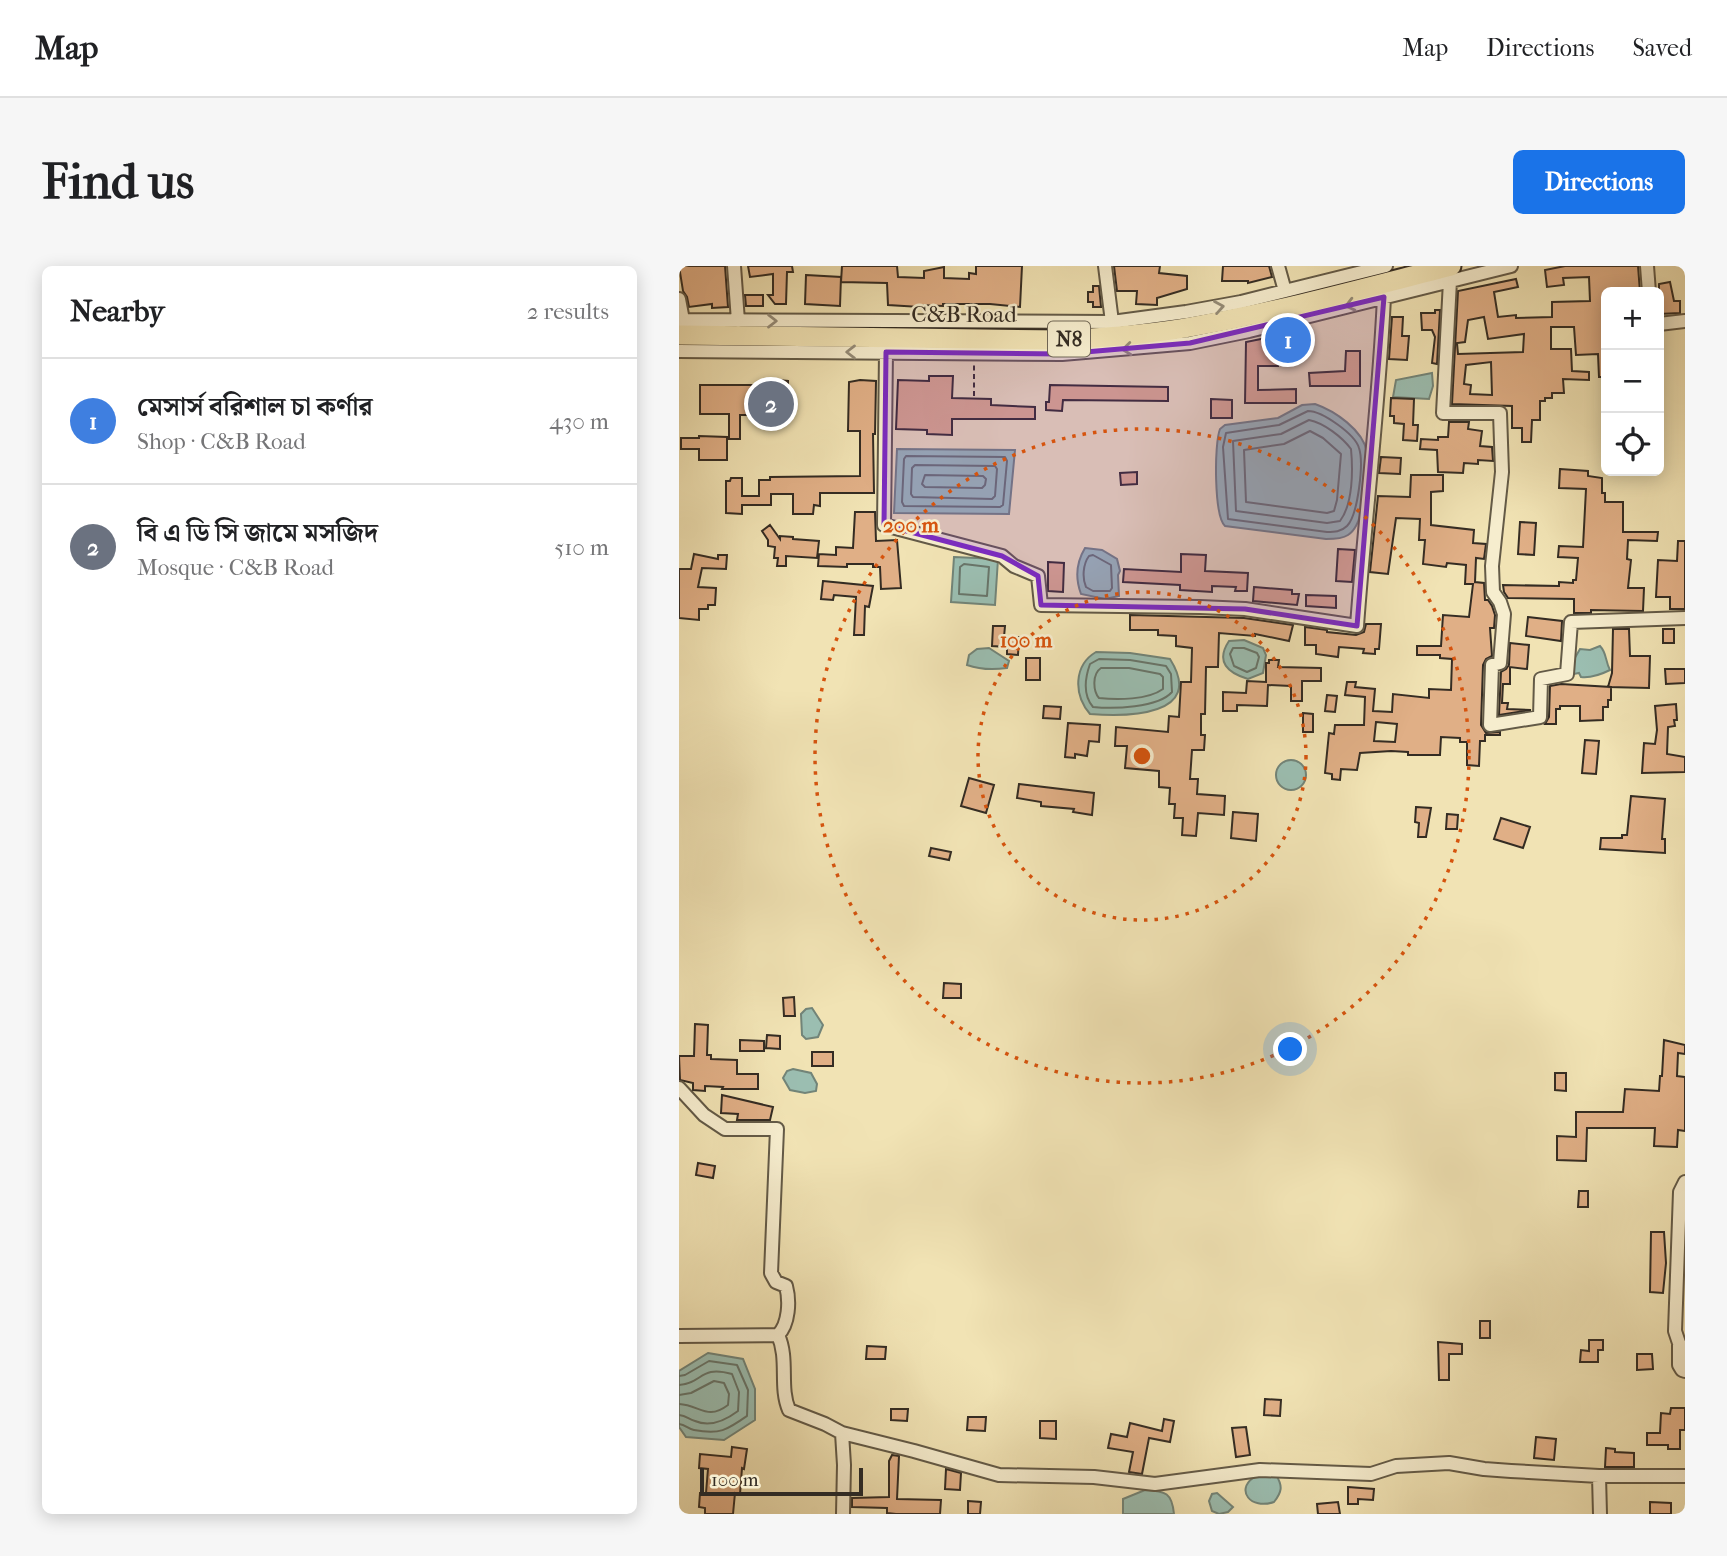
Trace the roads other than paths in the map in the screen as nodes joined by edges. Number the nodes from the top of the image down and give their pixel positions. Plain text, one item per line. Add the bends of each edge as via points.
1 (734, 266) edge
2 (1105, 266) edge
3 (1278, 266) edge
4 (1386, 266) edge
5 (1511, 266) edge
6 (1647, 266) edge
7 (1450, 274) edge
8 (1649, 287) edge
9 (1285, 291) junction
10 (1384, 297) junction
11 (679, 299) edge
12 (1685, 320) edge
13 (738, 321) junction
14 (1112, 322) junction
15 (1664, 323) edge
16 (680, 325) edge
17 (679, 351) edge
18 (886, 352) junction
19 (1685, 618) edge
20 (679, 1088) edge
21 (1685, 1182) edge
22 (778, 1335) junction
23 (679, 1336) edge
24 (1682, 1347) edge
25 (1685, 1371) edge
26 (842, 1433) junction
27 (1599, 1476) junction
28 (1685, 1476) edge
29 (843, 1514) edge
30 (1600, 1514) edge

1 - 13 street
2 - 14 street
3 - 9 street
4 - 9 street
5 - 7 street
6 - 8 street
7 - 10 street
7 - 16 highway, C&B Road / N8 via 1213,323 1063,340
7 - 19 street via 1443,413 1500,413 1502,472 1492,566 1493,592 1504,614 1500,663 1492,665 1490,725 1540,717 1541,679 1566,674 1571,622
14 -> 9 street via 1186,313
10 -> 18 street via 1190,342 1062,354
10 - 18 street via 1380,390 1357,626 1245,609 1041,605 1038,576 1002,556 884,525
11 - 16 street
12 - 15 street
13 -> 14 street
13 - 16 street
18 -> 17 street
20 - 22 street via 704,1115 725,1129 777,1129 772,1273 776,1282 786,1286 789,1297 784,1329
21 - 24 street via 1680,1192 1675,1304 1675,1331
22 - 23 street
22 - 26 street via 789,1410
24 - 25 street via 1679,1365
26 - 27 street via 999,1475 1155,1483 1260,1470 1371,1474 1396,1466 1449,1462 1484,1469
26 - 29 street
27 - 28 street
27 - 30 street

